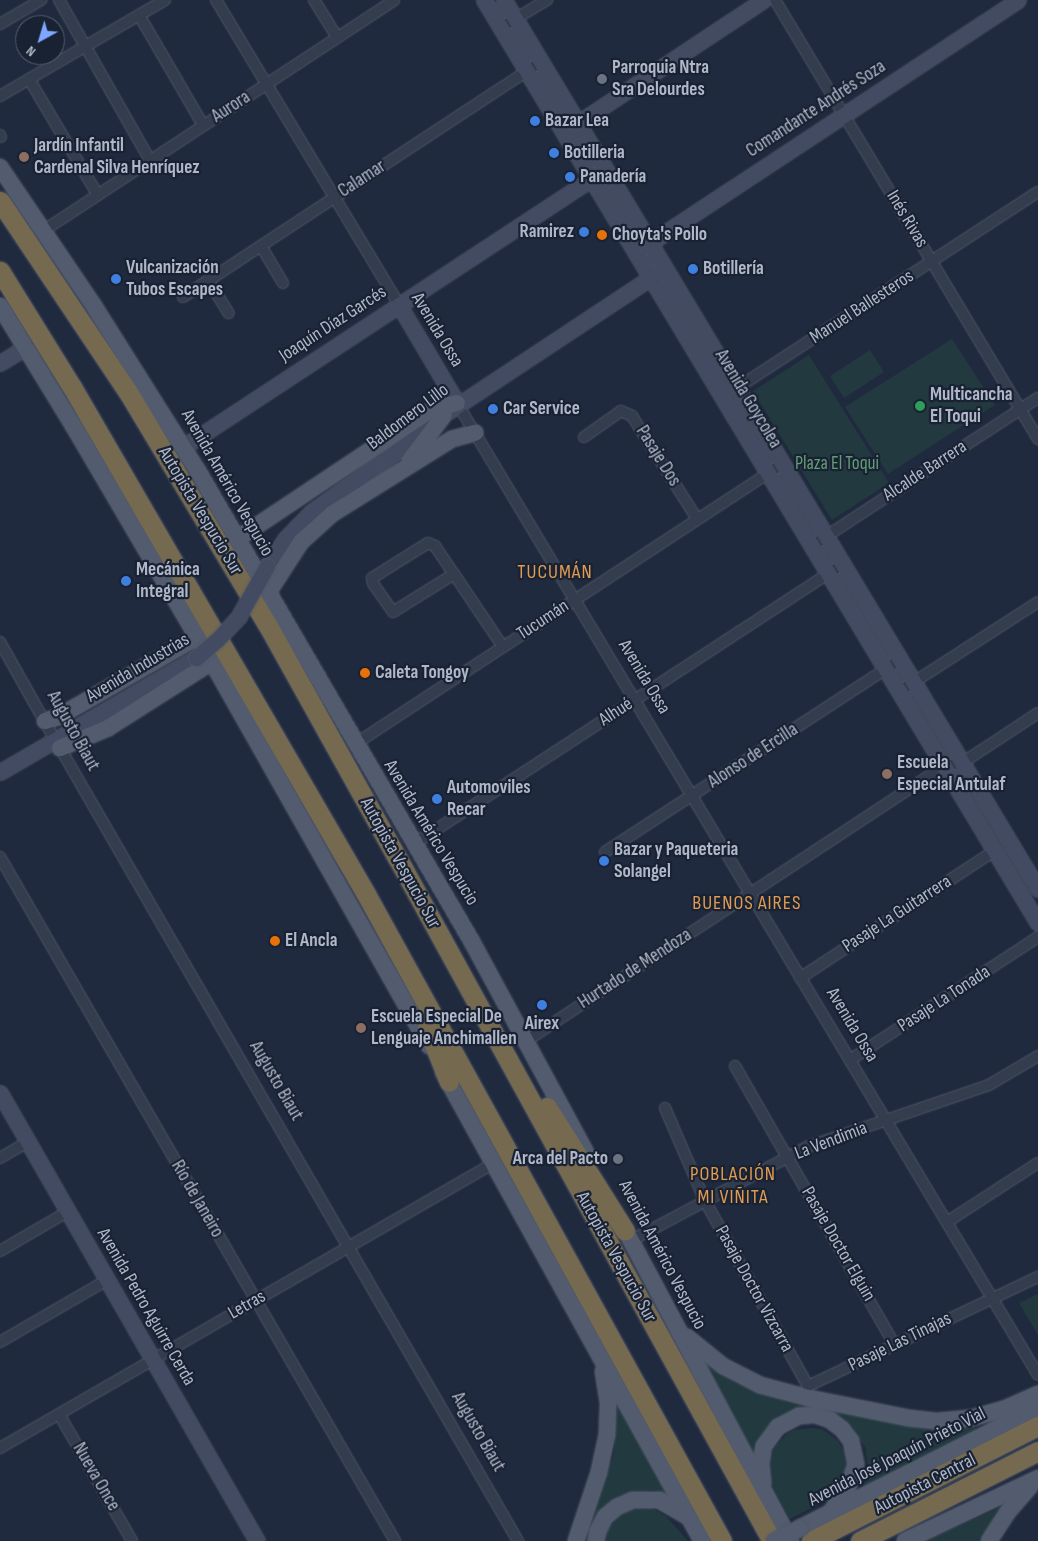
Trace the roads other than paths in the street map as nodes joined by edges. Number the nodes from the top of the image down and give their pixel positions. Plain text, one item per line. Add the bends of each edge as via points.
1 (41, 0) edge
2 (59, 0) edge
3 (165, 0) edge
4 (216, 0) edge
5 (314, 0) edge
6 (394, 0) edge
7 (484, 0) edge
8 (504, 0) edge
9 (547, 0) edge
10 (763, 0) edge
11 (775, 0) edge
12 (1018, 0) edge
13 (139, 15) junction
14 (516, 20) junction
15 (0, 24) edge
16 (500, 28) junction
17 (337, 37) junction
18 (85, 47) junction
19 (541, 62) junction
20 (527, 71) junction
21 (29, 79) junction
22 (265, 84) junction
23 (0, 96) edge
24 (844, 115) junction
25 (578, 123) junction
26 (203, 125) junction
27 (564, 132) junction
28 (150, 160) junction
29 (0, 167) edge
30 (605, 170) junction
31 (592, 178) junction
32 (1038, 192) edge
33 (98, 195) junction
34 (335, 197) junction
35 (0, 201) edge
36 (43, 231) junction
37 (650, 243) junction
38 (261, 246) junction
39 (636, 252) junction
40 (932, 262) junction
41 (665, 268) junction
42 (0, 271) edge
43 (651, 277) junction
44 (208, 280) junction
45 (283, 283) dead end
46 (183, 297) dead end
47 (399, 305) junction
48 (0, 306) edge
49 (229, 313) dead end
50 (26, 347) junction
51 (0, 363) edge
52 (737, 388) junction
53 (1038, 398) edge
54 (457, 403) junction
55 (1020, 409) junction
56 (444, 415) junction
57 (475, 433) junction
58 (584, 437) dead end
59 (1038, 439) edge
60 (183, 446) junction
61 (782, 464) junction
62 (769, 472) junction
63 (395, 473) junction
64 (697, 519) junction
65 (826, 536) junction
66 (237, 539) junction
67 (813, 545) junction
68 (843, 564) junction
69 (267, 566) joint
70 (829, 573) junction
71 (454, 574) junction
72 (268, 593) junction
73 (575, 600) junction
74 (1038, 602) edge
75 (197, 637) junction
76 (0, 642) edge
77 (503, 647) junction
78 (204, 660) junction
79 (900, 660) junction
80 (887, 669) junction
81 (914, 682) junction
82 (900, 691) junction
83 (635, 700) junction
84 (1038, 713) edge
85 (45, 721) junction
86 (58, 744) junction
87 (355, 744) junction
88 (962, 763) junction
89 (944, 766) junction
90 (0, 772) edge
91 (692, 796) junction
92 (414, 844) junction
93 (994, 851) junction
94 (605, 852) dead end
95 (0, 857) edge
96 (1038, 887) edge
97 (366, 894) junction
98 (750, 894) junction
99 (1022, 896) junction
100 (1038, 923) edge
101 (1038, 937) edge
102 (800, 978) junction
103 (481, 1009) junction
104 (526, 1041) junction
105 (1038, 1056) edge
106 (850, 1060) junction
107 (736, 1066) dead end
108 (449, 1082) junction
109 (0, 1093) edge
110 (665, 1108) dead end
111 (886, 1120) junction
112 (28, 1142) junction
113 (788, 1157) junction
114 (0, 1158) edge
115 (494, 1163) junction
116 (1038, 1163) edge
117 (705, 1201) junction
118 (67, 1212) junction
119 (946, 1222) junction
120 (628, 1236) junction
121 (348, 1246) junction
122 (0, 1251) edge
123 (1038, 1277) edge
124 (107, 1280) junction
125 (992, 1298) junction
126 (256, 1300) junction
127 (672, 1318) junction
128 (0, 1342) edge
129 (895, 1345) junction
130 (599, 1354) junction
131 (153, 1359) junction
132 (1038, 1375) edge
133 (808, 1386) joint
134 (1038, 1394) edge
135 (1038, 1408) edge
136 (60, 1414) junction
137 (1038, 1426) edge
138 (0, 1448) edge
139 (1038, 1451) edge
140 (1038, 1479) edge
141 (765, 1492) junction
142 (824, 1516) junction
143 (689, 1518) junction
144 (801, 1537) edge
145 (132, 1541) edge
146 (257, 1541) edge
147 (395, 1541) edge
148 (518, 1541) edge
149 (576, 1541) edge
150 (596, 1541) edge
151 (702, 1541) edge
152 (722, 1541) edge
153 (773, 1541) edge
154 (860, 1541) edge
155 (905, 1541) edge
156 (989, 1541) edge

1 - 15 street
2 - 18 street
3 - 13 street
4 - 22 street, Avenida Ossa
5 - 17 street
6 - 17 street, Aurora
7 - 16 street, Avenida Goycolea
8 - 14 street, Avenida Goycolea
9 - 14 street
10 - 25 street
11 - 24 street, Inés Rivas
12 - 24 street, Comandante Andrés Soza
13 - 18 street
13 - 26 street
14 - 16 street
14 - 19 street, Avenida Goycolea
16 - 20 street, Avenida Goycolea
17 - 22 street, Aurora
18 - 21 street
18 - 28 street
19 - 20 street, Calamar
19 - 25 street, Avenida Goycolea
20 - 27 street, Avenida Goycolea
20 - 34 street, Calamar
21 - 23 street
21 - 33 street
22 - 26 street, Aurora
22 - 34 street, Avenida Ossa
24 - 37 street, Comandante Andrés Soza
24 - 40 street, Inés Rivas
25 - 27 street
25 - 30 street, Avenida Goycolea
26 - 28 street, Aurora
27 - 31 street, Avenida Goycolea
28 - 33 street, Aurora
29 - 36 main road, Avenida Américo Vespucio
30 - 31 street, Joaquín Díaz Garcés
30 - 37 street, Avenida Goycolea
31 - 39 street, Avenida Goycolea
31 - 47 street, Joaquín Díaz Garcés
32 - 40 street, Manuel Ballesteros
33 - 36 street, Aurora
34 - 38 street, Calamar
34 - 47 street, Avenida Ossa
35 - 103 highway, Autopista Vespucio Sur via 128,392 198,507 354,778
36 - 60 main road, Avenida Américo Vespucio
37 - 39 street, Comandante Andrés Soza
37 - 41 street, Avenida Goycolea
38 - 44 street, Calamar
38 - 45 street
39 - 43 street, Avenida Goycolea
40 - 52 street, Manuel Ballesteros
40 - 55 street, Inés Rivas
41 - 43 street, Baldomero Lillo
41 - 52 street, Avenida Goycolea
42 - 97 highway via 72,387
43 - 54 street, Baldomero Lillo
43 - 62 street, Avenida Goycolea
44 - 46 street, Calamar
44 - 49 street
47 - 54 street, Avenida Ossa
47 - 60 street, Joaquín Díaz Garcés
48 - 50 main road
50 - 51 street
50 - 75 main road
52 - 61 street, Avenida Goycolea
53 - 55 street, Alcalde Barrera
54 - 56 street, Baldomero Lillo
54 - 57 street, Avenida Ossa
54 - 66 main road via 430,411
55 - 59 street, Inés Rivas
55 - 65 street, Alcalde Barrera
56 - 63 main road via 410,460
56 - 69 street, Baldomero Lillo via 310,512 285,539
57 - 63 main road via 452,439
57 - 73 street, Avenida Ossa
58 - 64 street, Pasaje Dos via 621,412 632,416
60 - 66 main road, Avenida Américo Vespucio
61 - 62 street, Tucumán
61 - 65 street, Avenida Goycolea
62 - 64 street, Tucumán
62 - 67 street, Avenida Goycolea
63 - 72 main road via 332,514 311,532 293,553
64 - 73 street, Tucumán
65 - 67 street, Alcalde Barrera
65 - 68 street, Avenida Goycolea
66 - 72 main road, Avenida Américo Vespucio
67 - 70 street, Avenida Goycolea
68 - 70 street, Alhué
68 - 79 street, Avenida Goycolea
69 - 78 street, Avenida Industrias, bridge via 239,616
70 - 80 street, Avenida Goycolea
70 - 83 street, Alhué
71 - 71 street via 435,546 428,543 371,579 389,609 395,612
71 - 77 street
72 - 87 main road, Avenida Américo Vespucio
73 - 77 street, Tucumán
73 - 83 street, Avenida Ossa
74 - 81 street
75 - 78 main road
75 - 85 main road via 67,713
76 - 85 street, Augusto Biaut
77 - 87 street, Tucumán
78 - 86 main road via 108,728
78 - 108 main road
79 - 80 street, Alonso de Ercilla
79 - 81 street, Avenida Goycolea
80 - 82 street, Avenida Goycolea
80 - 91 street, Alonso de Ercilla
81 - 82 street
81 - 88 street, Avenida Goycolea
82 - 89 street, Avenida Goycolea
83 - 91 street, Avenida Ossa
83 - 92 street, Alhué
84 - 88 street
85 - 86 street, Augusto Biaut
86 - 90 street
86 - 121 street, Augusto Biaut
87 - 92 main road, Avenida Américo Vespucio
88 - 89 street
88 - 96 street, Avenida Goycolea
89 - 93 street, Avenida Goycolea
89 - 98 street, Hurtado de Mendoza
91 - 94 street, Alonso de Ercilla
91 - 98 street, Avenida Ossa
92 - 104 main road, Avenida Américo Vespucio
93 - 99 street, Avenida Goycolea
93 - 102 street, Pasaje La Guitarrera
95 - 126 street, Río de Janeiro
96 - 99 street
97 - 108 highway via 430,1032
97 - 152 highway
98 - 102 street, Avenida Ossa
98 - 104 street, Hurtado de Mendoza
99 - 100 street, Avenida Goycolea
101 - 106 street, Pasaje La Tonada
102 - 106 street, Avenida Ossa
103 - 120 highway via 530,1080
103 - 153 highway, Autopista Vespucio Sur
104 - 120 main road, Avenida Américo Vespucio
105 - 111 street, La Vendimia via 989,1085
106 - 111 street, Avenida Ossa
107 - 113 street, Pasaje Doctor Elguin
108 - 115 main road
109 - 112 street, Avenida Pedro Aguirre Cerda
110 - 117 street, Pasaje Doctor Vizcarra
111 - 113 street, La Vendimia via 822,1141
111 - 119 street, Avenida Ossa
112 - 114 street
112 - 118 street, Avenida Pedro Aguirre Cerda
113 - 117 street, La Vendimia
113 - 129 street, Pasaje Doctor Elguin
115 - 121 street, Letras
115 - 130 main road
116 - 119 street
117 - 120 street, La Vendimia
117 - 133 street, Pasaje Doctor Vizcarra
118 - 122 street
118 - 124 street, Avenida Pedro Aguirre Cerda
119 - 125 street, Avenida Ossa
120 - 127 main road, Avenida Américo Vespucio
121 - 126 street, Letras
121 - 148 street, Augusto Biaut
123 - 125 street, Pasaje Las Tinajas
124 - 128 street
124 - 131 street, Avenida Pedro Aguirre Cerda
125 - 129 street, Pasaje Las Tinajas
125 - 132 street, Avenida Ossa
126 - 131 street, Letras
126 - 147 street, Río de Janeiro
127 - 134 main road, Avenida José Joaquín Prieto Vial via 694,1343 734,1373 760,1385 809,1398 908,1418 956,1421 992,1413
127 - 141 main road, Avenida Américo Vespucio
129 - 133 street, Pasaje Las Tinajas
130 - 143 main road
130 - 149 main road via 608,1402 607,1435 599,1472
131 - 136 street, Letras
131 - 146 street, Avenida Pedro Aguirre Cerda
135 - 142 main road, Avenida José Joaquín Prieto Vial
136 - 138 street, Letras
136 - 145 street, Nueva Once
137 - 144 highway, Autopista Central
139 - 154 highway, Autopista Central
140 - 155 main road
140 - 156 main road via 1007,1512
141 - 142 main road via 761,1474 762,1454 772,1432 799,1416 815,1415 830,1420 851,1441 856,1464 847,1490
141 - 144 main road, Avenida Américo Vespucio
142 - 144 main road, Avenida José Joaquín Prieto Vial
143 - 150 main road via 659,1500 633,1500 617,1507 606,1517
143 - 151 main road
144 - 153 main road, Avenida José Joaquín Prieto Vial, bridge

